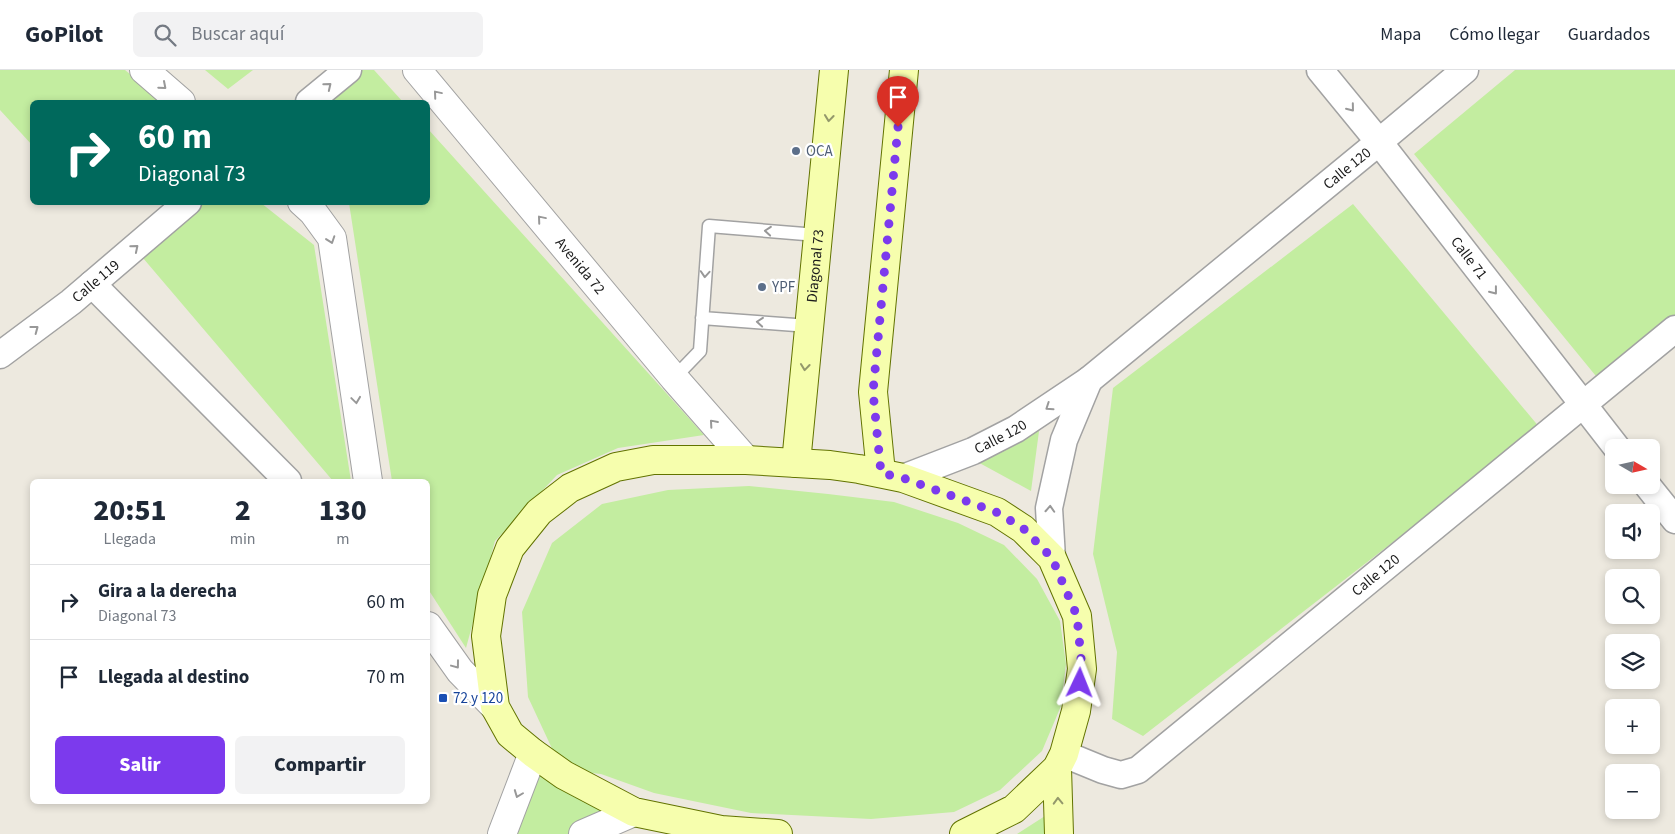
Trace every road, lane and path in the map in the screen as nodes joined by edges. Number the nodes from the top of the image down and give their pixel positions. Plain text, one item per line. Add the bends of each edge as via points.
1 (144, 70) edge
2 (348, 70) edge
3 (416, 70) edge
4 (834, 70) edge
5 (904, 70) edge
6 (1320, 70) edge
7 (1465, 70) edge
8 (179, 100) edge
9 (310, 100) edge
10 (1379, 142) junction
11 (184, 205) edge
12 (306, 205) edge
13 (817, 235) junction
14 (92, 284) junction
15 (702, 318) junction
16 (809, 326) junction
17 (1675, 329) edge
18 (0, 356) edge
19 (674, 378) junction
20 (1089, 380) junction
21 (1583, 405) junction
22 (1610, 439) edge
23 (746, 460) junction
24 (796, 463) junction
25 (892, 475) junction
26 (286, 479) edge
27 (368, 479) edge
28 (1654, 494) edge
29 (1675, 520) edge
30 (1052, 558) junction
31 (430, 629) edge
32 (495, 707) junction
33 (533, 753) junction
34 (1061, 761) junction
35 (634, 812) junction
36 (502, 834) edge
37 (583, 834) edge
38 (778, 834) edge
39 (964, 834) edge
40 (1060, 834) edge

1 -> 8 street
9 -> 2 street
19 -> 3 street, Avenida 72
4 -> 13 main road, Diagonal 73
5 - 25 main road via 873,392
6 -> 10 street, Calle 71
7 - 10 street, Calle 120
10 - 20 street, Calle 120
10 -> 21 street, Calle 71
14 -> 11 street, Calle 119
12 -> 27 street via 332,238
13 -> 15 lane via 709,226
13 - 16 main road, Diagonal 73
18 -> 14 street, Calle 119
14 - 26 street
16 -> 15 lane
15 - 19 lane via 700,351
16 -> 24 main road, Diagonal 73
17 - 21 street, Calle 120
23 -> 19 street, Avenida 72
20 -> 25 street, Calle 120 via 1016,428 973,451
30 -> 20 street, Calle 120 via 1049,508 1064,440
21 - 22 street, Calle 71
21 - 34 street, Calle 120 via 1138,770 1121,775
23 - 24 main road
23 - 32 main road via 653,460 616,467 570,488 539,512 510,548 492,595 486,636
24 - 25 main road
25 - 30 main road via 996,512 1023,528
28 - 29 street
30 - 34 main road via 1077,616 1082,669 1076,711
31 -> 32 street via 460,671
32 - 33 main road via 510,734
33 - 35 main road via 564,775
33 -> 36 street
34 - 39 main road via 1014,809
40 -> 34 main road
35 - 37 street
35 - 38 main road via 721,830

